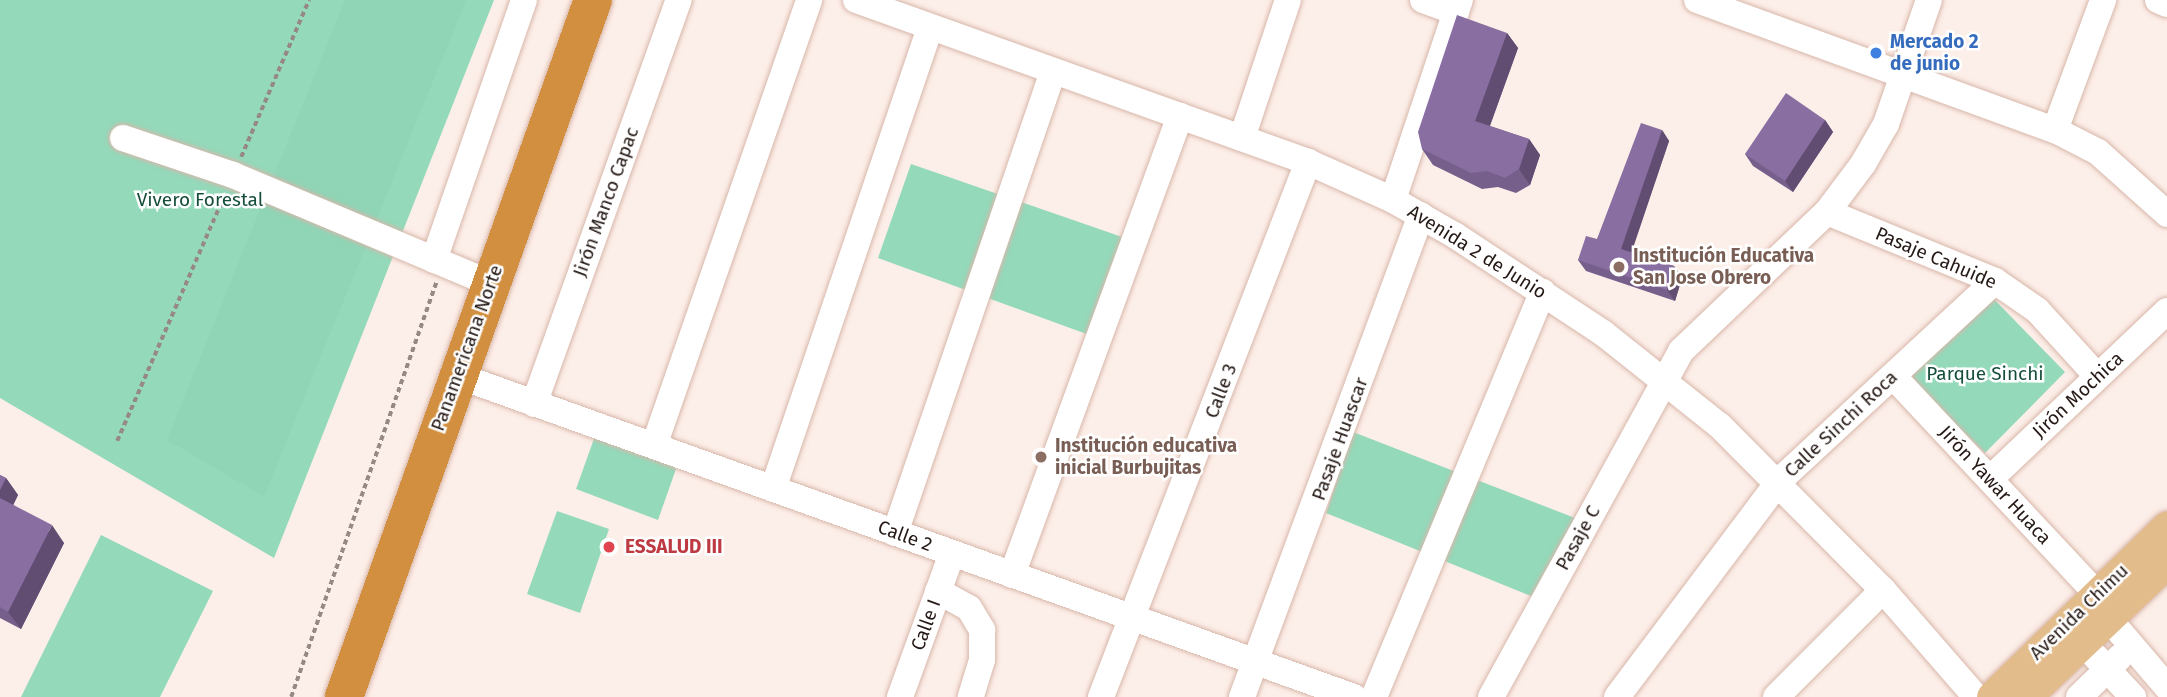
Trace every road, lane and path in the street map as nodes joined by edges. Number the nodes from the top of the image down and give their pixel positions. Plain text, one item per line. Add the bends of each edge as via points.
1 (309, 0) edge
2 (524, 0) edge
3 (593, 0) edge
4 (679, 0) edge
5 (809, 0) edge
6 (856, 0) edge
7 (1288, 0) edge
8 (1423, 0) edge
9 (1929, 0) edge
10 (2103, 0) edge
11 (2158, 0) edge
12 (1704, 1) edge
13 (2167, 4) edge
14 (1458, 6) edge
15 (930, 29) junction
16 (1054, 71) junction
17 (1902, 76) junction
18 (1180, 116) junction
19 (2055, 130) junction
20 (123, 138) dead end
21 (1242, 138) junction
22 (1308, 162) junction
23 (233, 175) junction
24 (1393, 200) junction
25 (1827, 212) junction
26 (2167, 214) edge
27 (1421, 215) junction
28 (439, 262) junction
29 (1995, 281) junction
30 (490, 283) junction
31 (1543, 292) junction
32 (2167, 312) edge
33 (456, 375) junction
34 (1893, 376) junction
35 (2097, 376) junction
36 (1665, 378) junction
37 (534, 404) junction
38 (117, 441) dead end
39 (655, 443) junction
40 (1990, 479) junction
41 (1779, 481) junction
42 (773, 489) junction
43 (2167, 528) edge
44 (895, 533) junction
45 (951, 553) junction
46 (2167, 561) edge
47 (1012, 575) junction
48 (1883, 590) junction
49 (938, 591) junction
50 (2102, 606) junction
51 (1131, 617) junction
52 (2083, 643) junction
53 (2131, 645) junction
54 (1256, 662) junction
55 (2107, 669) junction
56 (2167, 687) edge
57 (291, 697) edge
58 (344, 697) edge
59 (900, 697) edge
60 (971, 697) edge
61 (1101, 697) edge
62 (1242, 697) edge
63 (1354, 697) edge
64 (1374, 697) edge
65 (1491, 697) edge
66 (1617, 697) edge
67 (1776, 697) edge
68 (1976, 697) edge
69 (1993, 697) edge
70 (2024, 697) edge
71 (2079, 697) edge
72 (2133, 697) edge

1 - 23 path
2 - 28 street
3 - 30 highway, Panamericana Norte
4 - 37 street, Jirón Manco Capac
5 - 39 street
6 - 15 street, Avenida 2 de Junio
7 - 21 street
8 - 14 street
9 - 17 street, Pasaje C
10 - 19 street
11 - 13 street
12 - 17 street
14 - 24 street
15 - 16 street, Avenida 2 de Junio
15 - 42 street
16 - 18 street, Avenida 2 de Junio
16 - 44 street
17 - 19 street
17 - 25 street, Pasaje C via 1886,124
18 - 21 street, Avenida 2 de Junio
18 - 47 street
19 - 26 street via 2098,152
20 - 23 street
21 - 22 street, Avenida 2 de Junio
22 - 24 street, Avenida 2 de Junio
22 - 51 street, Calle 3
23 - 28 street
23 - 38 path
24 - 27 street, Avenida 2 de Junio
25 - 29 street, Pasaje Cahuide
25 - 36 street, Pasaje C via 1681,351
27 - 31 street, Avenida 2 de Junio
27 - 54 street, Pasaje Huascar
28 - 30 street
28 - 57 path
29 - 34 street, Calle Sinchi Roca
29 - 35 street, Pasaje Cahuide via 2037,310
30 - 33 highway, Panamericana Norte
31 - 36 street, Avenida 2 de Junio
31 - 64 street
32 - 35 street, Jirón Mochica
33 - 37 street, Calle 2
33 - 58 highway, Panamericana Norte
34 - 40 street, Jirón Yawar Huaca
34 - 41 street, Calle Sinchi Roca
35 - 40 street, Jirón Mochica
36 - 41 street, Avenida 2 de Junio
36 - 65 street, Pasaje C
37 - 39 street, Calle 2
39 - 42 street, Calle 2
40 - 50 street, Jirón Yawar Huaca
41 - 48 street, Avenida 2 de Junio
41 - 66 street, Calle Sinchi Roca
42 - 44 street, Calle 2
43 - 50 main road, Avenida Chimu
44 - 45 street, Calle 2
45 - 47 street, Calle 2
45 - 49 street, Calle I
46 - 50 main road, Avenida Chimu
47 - 51 street, Calle 2
48 - 67 street
48 - 68 street, Avenida 2 de Junio
49 - 59 street, Calle I
49 - 60 street via 969,608 982,630 982,660
50 - 52 main road, Avenida Chimu
50 - 53 street, Jirón Yawar Huaca
50 - 69 main road, Avenida Chimu
51 - 54 street, Calle 2
51 - 61 street, Calle 3
52 - 55 street
52 - 70 main road, Avenida Chimu
53 - 55 street
53 - 56 street, Jirón Yawar Huaca
54 - 62 street, Pasaje Huascar
54 - 63 street, Calle 2
55 - 71 street
55 - 72 street

